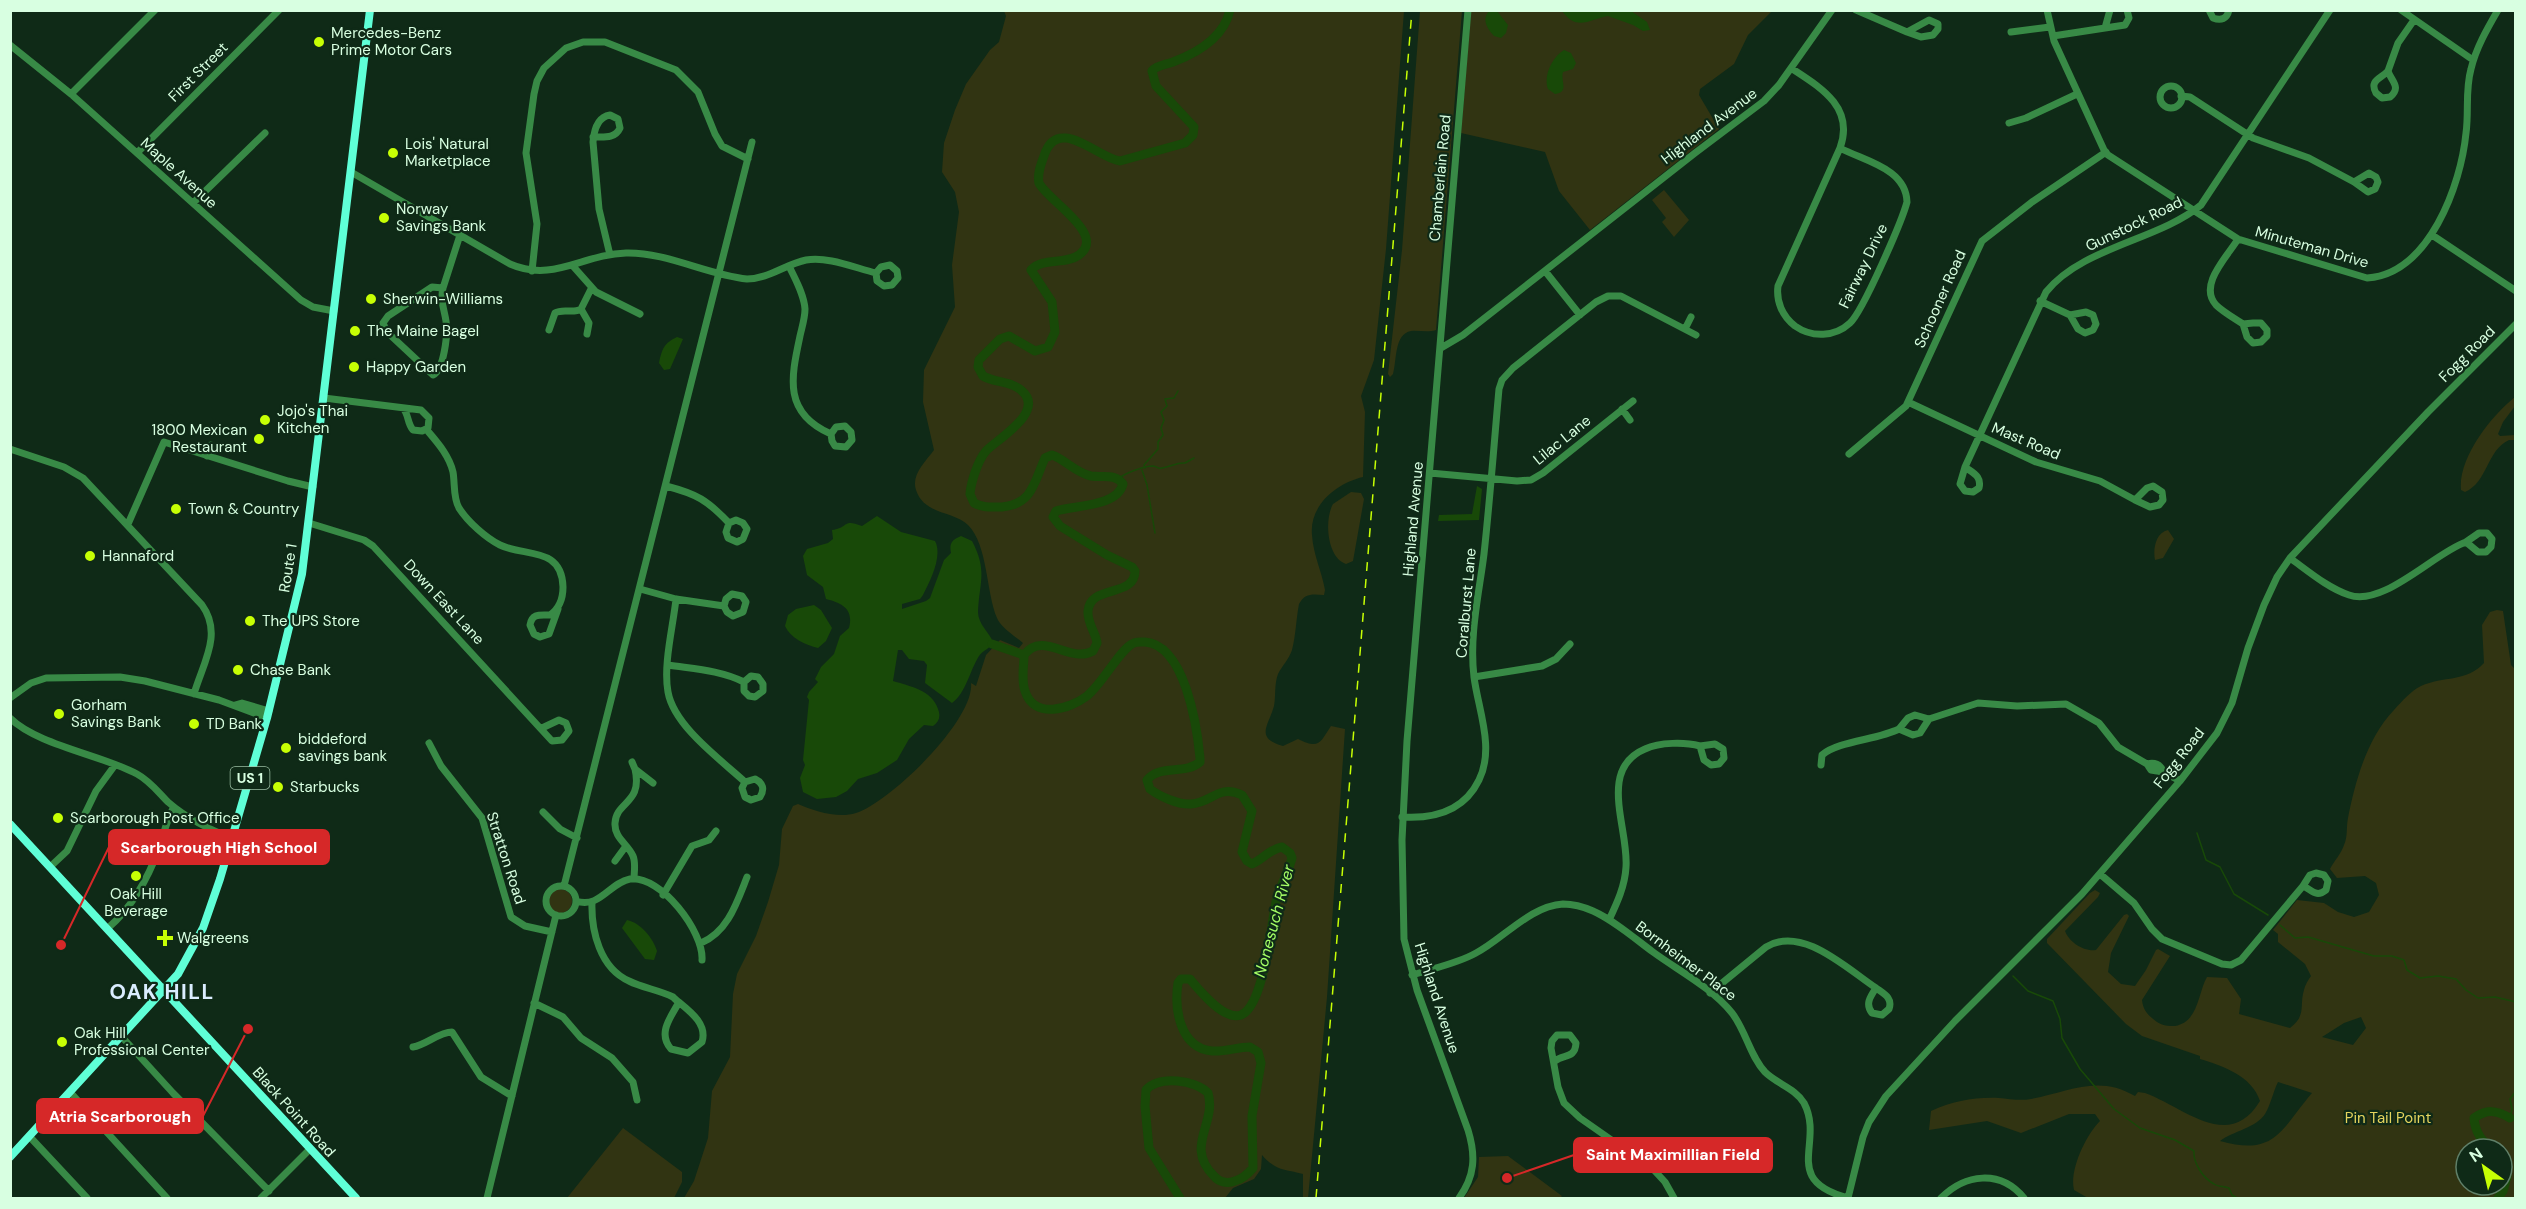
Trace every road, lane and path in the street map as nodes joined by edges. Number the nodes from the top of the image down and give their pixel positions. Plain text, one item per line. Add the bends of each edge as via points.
1 (155, 10) edge
2 (279, 10) edge
3 (370, 10) edge
4 (1468, 10) edge
5 (1832, 10) edge
6 (1856, 10) edge
7 (2048, 10) edge
8 (2110, 10) edge
9 (2127, 10) edge
10 (2209, 10) edge
11 (2229, 10) edge
12 (2330, 10) edge
13 (2401, 10) edge
14 (2498, 10) edge
15 (2414, 20) junction
16 (2050, 27) junction
17 (2105, 28) junction
18 (1907, 32) dead end
19 (2011, 32) dead end
20 (2053, 36) junction
21 (10, 45) edge
22 (2473, 60) junction
23 (1791, 68) junction
24 (2388, 71) dead end
25 (2077, 93) junction
26 (71, 94) junction
27 (2181, 96) dead end
28 (2009, 123) dead end
29 (265, 133) dead end
30 (2247, 136) junction
31 (593, 138) dead end
32 (752, 142) dead end
33 (1840, 148) junction
34 (2106, 152) junction
35 (136, 153) junction
36 (748, 159) junction
37 (351, 172) junction
38 (2354, 182) dead end
39 (193, 203) junction
40 (2193, 211) junction
41 (460, 234) junction
42 (2432, 235) junction
43 (2238, 239) junction
44 (610, 255) junction
45 (572, 266) junction
46 (789, 266) junction
47 (532, 271) junction
48 (1545, 271) junction
49 (720, 273) junction
50 (876, 273) dead end
51 (443, 288) junction
52 (591, 289) junction
53 (2516, 291) edge
54 (2040, 301) junction
55 (581, 309) junction
56 (334, 311) junction
57 (640, 314) dead end
58 (1580, 315) junction
59 (2070, 315) dead end
60 (1691, 317) dead end
61 (2243, 324) dead end
62 (2516, 324) edge
63 (1685, 329) junction
64 (549, 330) dead end
65 (587, 334) dead end
66 (1696, 335) dead end
67 (1441, 348) junction
68 (324, 398) junction
69 (1633, 401) dead end
70 (1908, 402) junction
71 (403, 408) junction
72 (1622, 409) junction
73 (1630, 420) dead end
74 (426, 429) junction
75 (831, 434) dead end
76 (1979, 436) junction
77 (211, 445) dead end
78 (10, 449) edge
79 (1849, 454) dead end
80 (207, 456) junction
81 (1965, 467) dead end
82 (1430, 473) junction
83 (1491, 478) junction
84 (666, 486) junction
85 (313, 487) junction
86 (2135, 500) dead end
87 (309, 522) junction
88 (729, 523) dead end
89 (128, 524) junction
90 (2466, 542) dead end
91 (2290, 558) junction
92 (640, 589) junction
93 (676, 599) junction
94 (724, 606) dead end
95 (558, 609) junction
96 (1570, 644) dead end
97 (668, 665) junction
98 (1474, 677) junction
99 (744, 682) dead end
100 (194, 694) junction
101 (10, 698) edge
102 (268, 714) junction
103 (10, 718) edge
104 (1929, 719) junction
105 (542, 728) dead end
106 (1899, 729) junction
107 (429, 743) dead end
108 (1700, 746) dead end
109 (115, 765) junction
110 (1821, 765) dead end
111 (2180, 781) junction
112 (745, 782) dead end
113 (653, 783) dead end
114 (174, 807) junction
115 (543, 812) dead end
116 (1402, 818) junction
117 (10, 824) edge
118 (716, 831) dead end
119 (233, 838) junction
120 (577, 838) junction
121 (626, 846) junction
122 (615, 861) dead end
123 (51, 866) junction
124 (2100, 874) junction
125 (747, 877) dead end
126 (634, 879) junction
127 (564, 886) junction
128 (2303, 886) dead end
129 (663, 894) junction
130 (576, 901) junction
131 (592, 902) junction
132 (556, 915) junction
133 (1609, 920) junction
134 (108, 928) junction
135 (552, 932) junction
136 (701, 943) junction
137 (702, 960) dead end
138 (1412, 975) junction
139 (1876, 988) dead end
140 (163, 992) junction
141 (1710, 993) junction
142 (679, 1002) junction
143 (534, 1005) junction
144 (122, 1037) junction
145 (413, 1047) dead end
146 (1555, 1061) dead end
147 (70, 1092) junction
148 (512, 1096) junction
149 (637, 1100) dead end
150 (30, 1137) junction
151 (309, 1149) junction
152 (10, 1157) edge
153 (269, 1191) junction
154 (87, 1198) edge
155 (167, 1198) edge
156 (261, 1198) edge
157 (356, 1198) edge
158 (487, 1198) edge
159 (1460, 1198) edge
160 (1674, 1198) edge
161 (1848, 1198) edge
162 (1941, 1198) edge
163 (2024, 1198) edge

1 - 26 street
2 - 35 street, First Street
3 - 37 main road, Route 1 / US 1
4 - 67 street, Chamberlain Road
5 - 23 street, Highland Avenue
6 - 18 street
7 - 16 street
8 - 17 street
9 - 17 street via 2129,20 2124,26
10 - 11 street via 2218,20 2226,17
12 - 30 street, Gunstock Road
13 - 15 street
14 - 22 street, Minuteman Drive
15 - 22 street
15 - 24 street via 2398,43
16 - 19 street
16 - 20 street
17 - 20 street
20 - 25 street
21 - 26 street, Maple Avenue
22 - 42 street, Minuteman Drive via 2458,176
23 - 33 street, Fairway Drive via 1821,88 1837,106 1844,128
23 - 48 street, Highland Avenue via 1764,101
25 - 28 street
25 - 34 street
26 - 35 street, Maple Avenue
27 - 30 street via 2194,100
29 - 39 street
30 - 38 street via 2309,158
30 - 40 street, Gunstock Road via 2204,202
31 - 44 street via 599,209
32 - 36 street
33 - 33 street, Fairway Drive via 1778,285 1778,301 1785,316 1797,328 1812,334 1838,331 1855,317 1907,202 1903,186 1892,173
34 - 40 street, Minuteman Drive
34 - 70 street, Schooner Road via 2024,207 1982,241
35 - 39 street, Maple Avenue
36 - 47 street via 722,146 698,92 676,70 605,42 583,42 566,48 544,68 534,94 526,153 537,224
36 - 49 street
37 - 41 street
37 - 56 main road, Route 1 / US 1
39 - 56 street, Maple Avenue via 301,300
40 - 43 street, Minuteman Drive
40 - 54 street, Gunstock Road via 2087,261 2053,284
41 - 47 street via 510,264
41 - 51 street
42 - 43 street, Minuteman Drive via 2398,268 2383,276 2367,278
42 - 53 street
43 - 61 street via 2209,289 2216,304
44 - 45 street
44 - 49 street via 640,254
45 - 47 street
45 - 52 street
46 - 49 street via 754,279
46 - 50 street via 819,259
46 - 75 street via 805,310 793,370 793,392 803,414
48 - 58 street
48 - 67 street, Highland Avenue
49 - 84 street
51 - 51 street via 441,304 446,325 442,360 440,370 433,375 387,332 383,323 425,290
52 - 55 street
52 - 57 street
54 - 59 street
54 - 76 street, Gunstock Road
55 - 64 street via 557,311
55 - 65 street via 589,323
56 - 68 main road, Route 1 / US 1
58 - 63 street, Coralburst Lane via 1603,297 1616,295
58 - 83 street, Coralburst Lane via 1502,380
60 - 63 street
62 - 91 street, Fogg Road
63 - 66 street, Coralburst Lane
67 - 82 street, Highland Avenue
68 - 71 street
68 - 85 main road, Route 1 / US 1
69 - 72 street, Lilac Lane
70 - 76 street, Mast Road
70 - 79 street, Schooner Road
71 - 74 street via 412,429
71 - 74 street via 427,413 430,421
72 - 73 street
72 - 83 street, Lilac Lane via 1534,479 1521,482
74 - 95 street via 450,463 460,510 498,544 537,553 557,569 563,585
76 - 81 street, Gunstock Road
76 - 86 street, Mast Road via 2046,466 2100,481
77 - 80 street
78 - 89 street via 78,474
80 - 85 street
80 - 89 street via 164,442
82 - 83 street, Lilac Lane
82 - 116 street, Highland Avenue
83 - 98 street, Coralburst Lane via 1473,634
84 - 88 street via 698,495
84 - 92 street
85 - 87 main road, Route 1 / US 1
87 - 102 main road, Route 1 / US 1 via 297,600
87 - 105 street, Down East Lane via 374,546
89 - 100 street via 199,600 211,620 212,639
90 - 91 street via 2385,590 2362,597 2339,591
91 - 111 street, Fogg Road via 2264,605 2225,720
92 - 93 street
92 - 120 street
93 - 94 street
93 - 97 street
95 - 95 street via 550,615 532,618 534,634 549,634
96 - 98 street via 1556,659 1542,666
97 - 99 street via 718,672
97 - 112 street via 668,691 679,718
98 - 116 street, Coralburst Lane via 1486,748 1478,783 1463,802 1447,812 1425,818
100 - 101 street via 127,678 46,678
100 - 102 street
102 - 119 main road, Route 1 / US 1
103 - 109 street via 62,746
104 - 106 street via 1910,717
104 - 106 street via 1919,734
104 - 111 street via 1978,703 2066,704 2102,725 2118,747 2151,770
106 - 110 street via 1831,749 1822,755
107 - 135 street, Stratton Road via 441,766 482,818 512,917 525,926
108 - 133 street via 1648,747 1622,770 1618,791 1626,867
109 - 114 street via 144,778
109 - 123 street via 96,791 67,851
111 - 124 street, Fogg Road
113 - 121 street via 633,765 635,793 617,815 615,824
114 - 119 street
114 - 134 street via 139,891
115 - 120 street via 560,829
116 - 138 street, Highland Avenue via 1402,918
117 - 123 main road, Black Point Road
118 - 129 street via 708,840 692,846
119 - 140 main road, Route 1 / US 1 via 199,937
120 - 127 street
121 - 122 street
121 - 126 street via 635,861
123 - 134 main road, Black Point Road
124 - 128 street via 2134,903 2158,936 2227,965 2241,960
124 - 161 street, Fogg Road via 1891,1090 1866,1130
125 - 136 street via 724,926
126 - 129 street
126 - 131 street
127 - 130 street via 572,890
127 - 132 street via 550,890 546,899 548,909
129 - 136 street via 684,915
130 - 131 street
130 - 132 street via 571,912
131 - 142 street via 600,948 610,968 626,980
132 - 135 street
133 - 138 street, Bornheimer Place via 1581,907 1550,907 1468,957
133 - 141 street, Bornheimer Place
134 - 140 main road, Black Point Road
135 - 143 street
136 - 137 street
138 - 159 street, Highland Avenue via 1472,1142 1472,1175
139 - 141 street via 1816,949 1788,940 1766,947
140 - 144 main road, Route 1 / US 1
140 - 151 main road, Black Point Road
141 - 161 street, Bornheimer Place via 1737,1021 1765,1072 1793,1091 1804,1104 1808,1115 1809,1167 1815,1181 1829,1193
142 - 142 street via 704,1032 702,1042 688,1053 671,1049 665,1039 666,1027
143 - 148 street
143 - 149 street via 568,1020 581,1038 612,1058 634,1084
144 - 147 main road, Route 1 / US 1
144 - 153 street
145 - 148 street via 452,1032 481,1077
146 - 160 street via 1558,1087 1568,1107 1653,1169
147 - 150 main road, Route 1 / US 1
147 - 155 street
148 - 158 street
150 - 152 main road, Route 1 / US 1
150 - 154 street
151 - 153 street
151 - 157 main road, Black Point Road
153 - 156 street
162 - 163 street via 1962,1182 1982,1177 2004,1182

